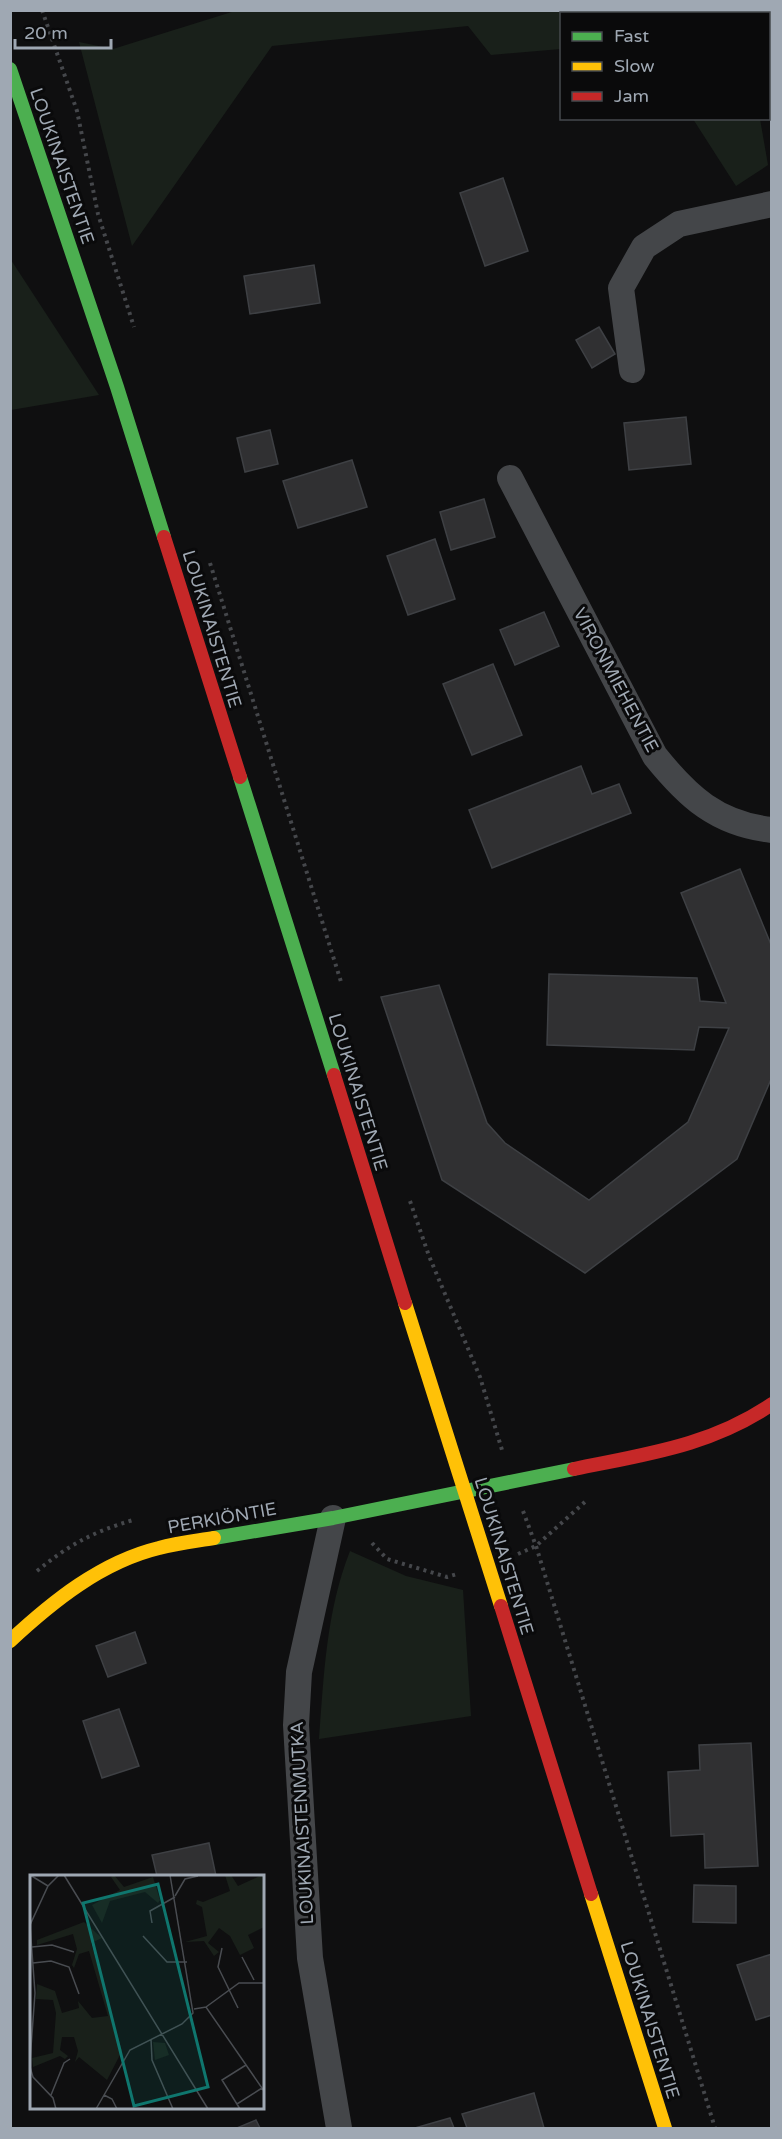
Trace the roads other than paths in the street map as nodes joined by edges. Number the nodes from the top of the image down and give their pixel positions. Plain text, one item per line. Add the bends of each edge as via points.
1 (10, 69) edge
2 (771, 204) edge
3 (632, 370) dead end
4 (510, 478) dead end
5 (771, 830) edge
6 (771, 1404) edge
7 (465, 1491) junction
8 (333, 1518) junction
9 (10, 1641) edge
10 (339, 2128) edge
11 (664, 2128) edge

1 - 7 street, LOUKINAISTENTIE via 117,387
2 - 3 street via 679,224 644,247 621,288
4 - 5 street, VIRONMIEHENTIE via 655,756 682,789 714,813 752,828
6 - 7 street, PERKIÖNTIE via 742,1424 681,1447
7 - 8 street, PERKIÖNTIE
7 - 11 street, LOUKINAISTENTIE
8 - 9 street, PERKIÖNTIE via 157,1548 125,1560 93,1575 44,1610
8 - 10 street, LOUKINAISTENMUTKA via 299,1672 296,1725 309,1958

